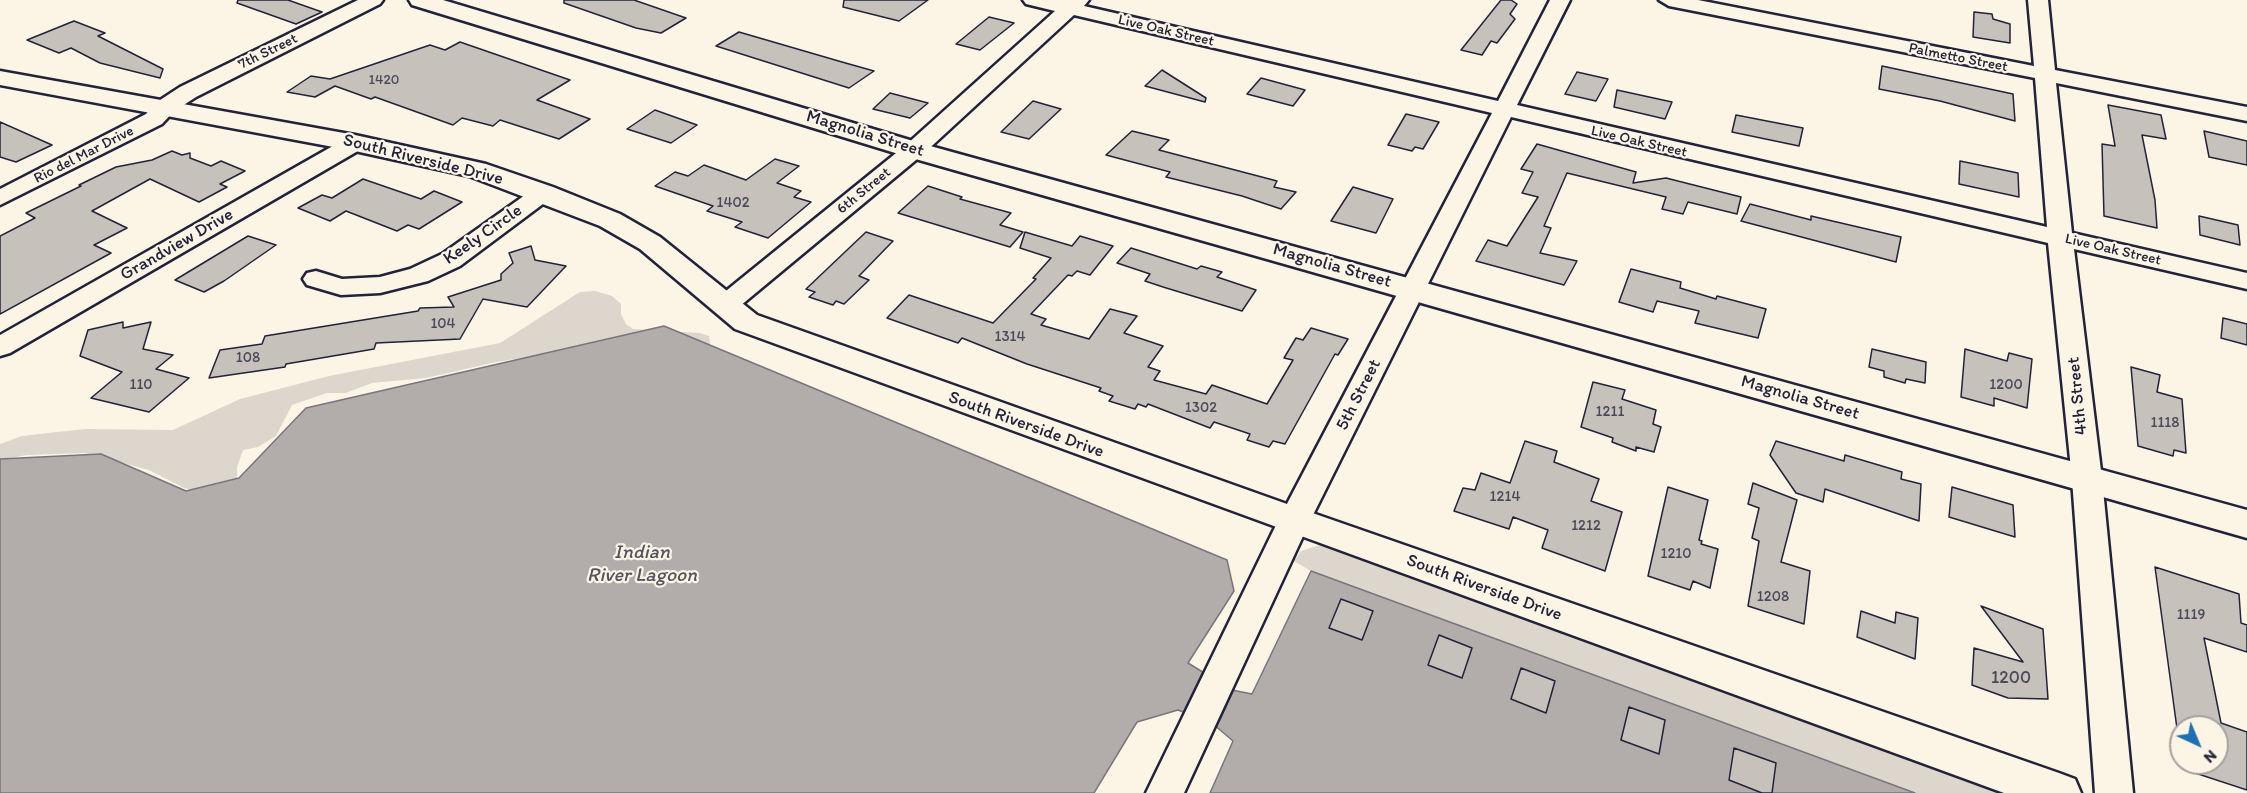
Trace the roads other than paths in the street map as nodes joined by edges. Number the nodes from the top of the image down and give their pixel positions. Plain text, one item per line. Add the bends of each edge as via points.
1 (373, 0) edge
2 (420, 0) edge
3 (1032, 0) edge
4 (1560, 0) edge
5 (1669, 0) edge
6 (2038, 0) edge
7 (1074, 4) edge
8 (2046, 75) junction
9 (5, 81) edge
10 (165, 107) junction
11 (1505, 111) junction
12 (2247, 114) edge
13 (355, 142) junction
14 (914, 150) junction
15 (543, 193) junction
16 (0, 198) edge
17 (2060, 238) junction
18 (316, 279) dead end
19 (2247, 281) edge
20 (1414, 289) junction
21 (725, 304) junction
22 (0, 347) edge
23 (2087, 478) junction
24 (1294, 521) junction
25 (2247, 524) edge
26 (1165, 793) edge
27 (2059, 793) edge
28 (2114, 793) edge

1 - 10 street, 7th Street
2 - 14 street, Magnolia Street
3 - 7 street, Live Oak Street
4 - 11 street, 5th Street
5 - 8 street, Palmetto Street
6 - 8 street, 4th Street
7 - 11 street, Live Oak Street
7 - 14 street, 6th Street
8 - 12 street, Palmetto Street
8 - 17 street, 4th Street
9 - 10 street, South Riverside Drive
10 - 13 street, South Riverside Drive
10 - 16 street, Rio del Mar Drive via 154,119
11 - 17 street, Live Oak Street
11 - 20 street, 5th Street
13 - 15 street, South Riverside Drive via 477,170
13 - 22 street, Grandview Drive
14 - 20 street, Magnolia Street
14 - 21 street, 6th Street
15 - 18 street, Keely Circle via 451,260 419,275 380,285 341,287
15 - 21 street, South Riverside Drive via 610,220 650,243
17 - 19 street, Live Oak Street
17 - 23 street, 4th Street
20 - 23 street, Magnolia Street
20 - 24 street, 5th Street
21 - 24 street, South Riverside Drive via 746,322 782,337
23 - 25 street, Magnolia Street
23 - 28 street, 4th Street
24 - 26 street, 5th Street
24 - 27 street, South Riverside Drive

